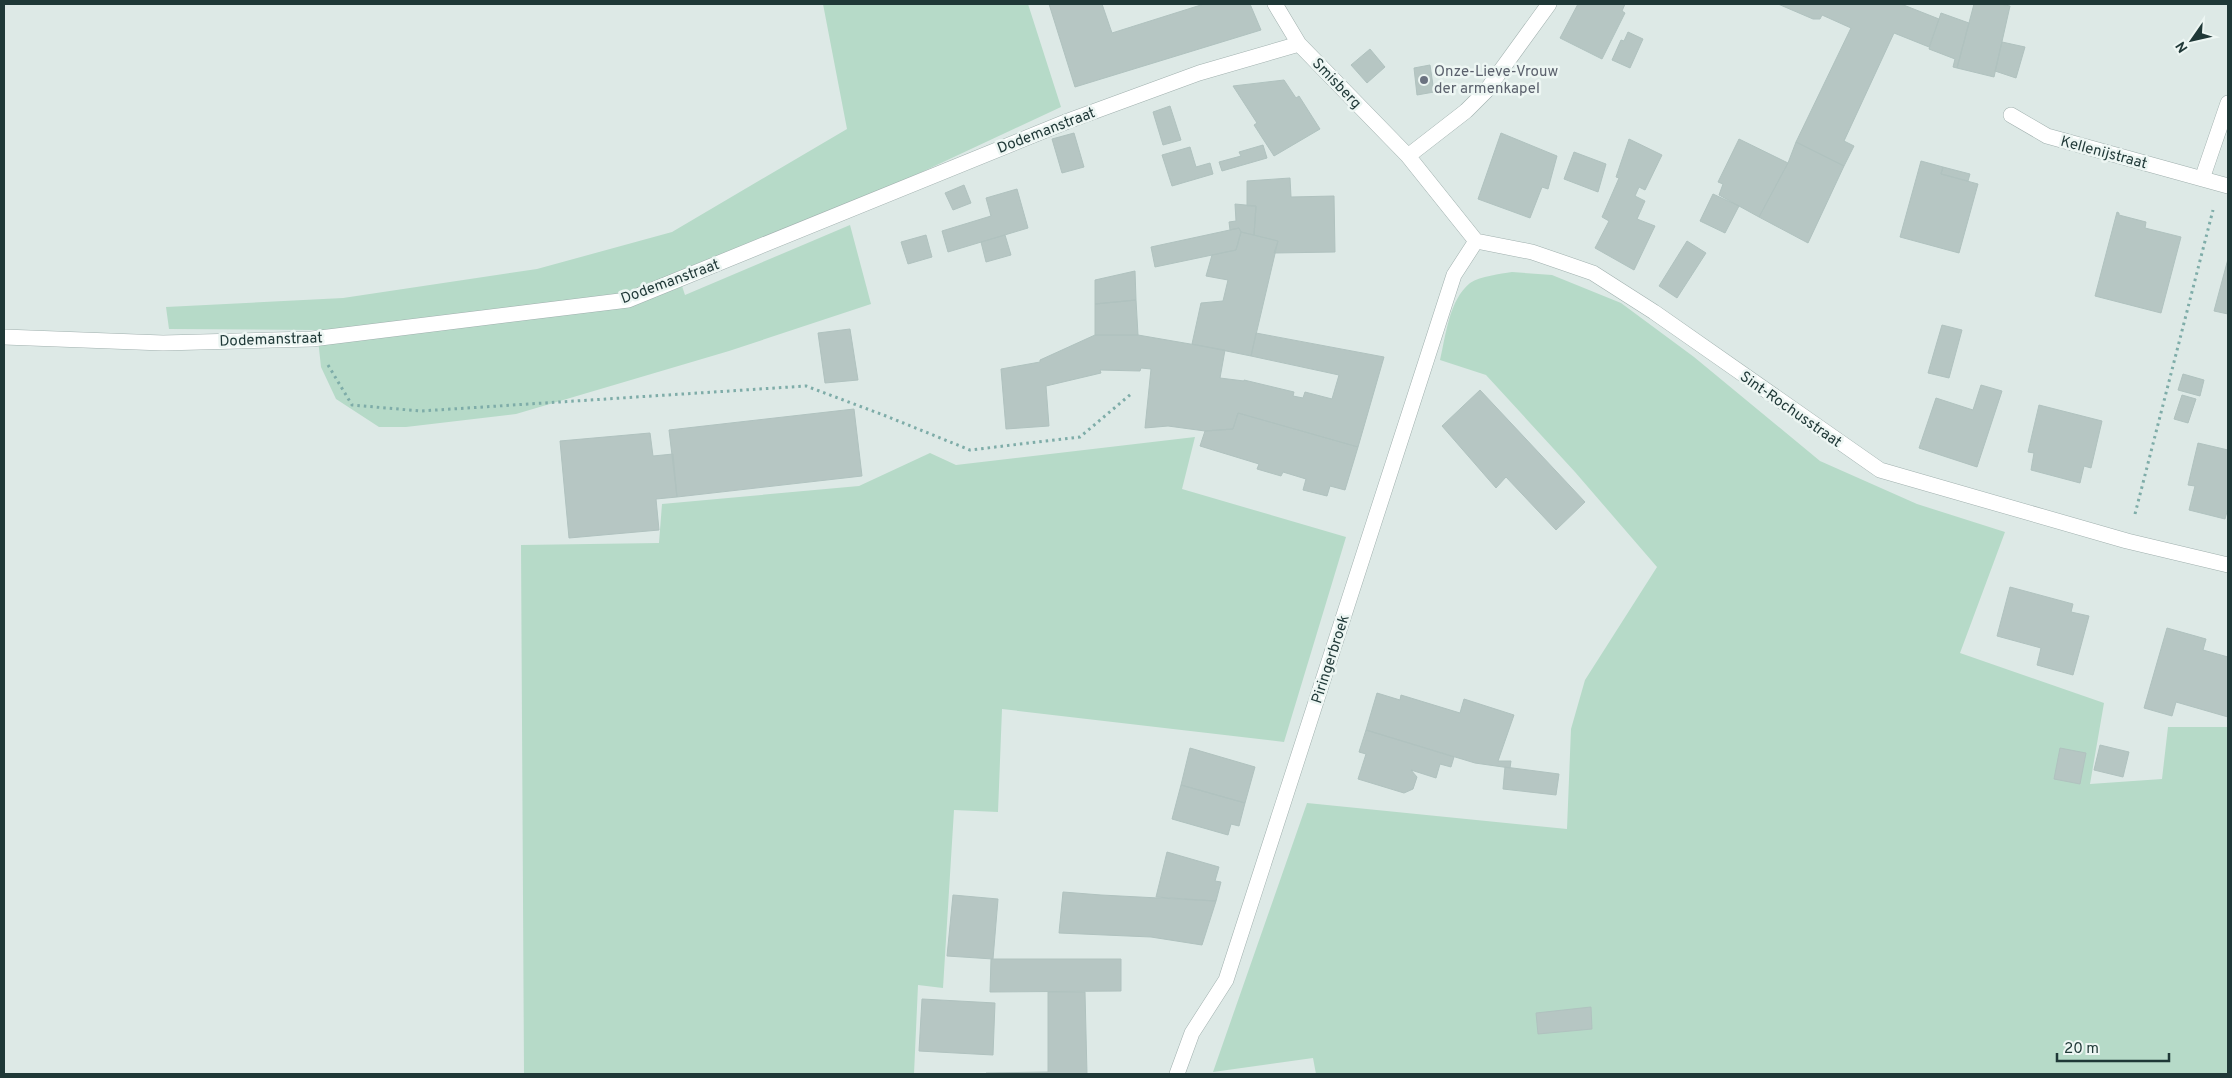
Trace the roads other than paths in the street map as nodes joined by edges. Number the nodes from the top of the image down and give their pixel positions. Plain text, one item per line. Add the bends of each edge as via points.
1 (1275, 4) edge
2 (1548, 4) edge
3 (1299, 44) junction
4 (2228, 102) edge
5 (2011, 115) dead end
6 (1408, 156) junction
7 (2202, 179) junction
8 (2224, 185) edge
9 (1476, 241) junction
10 (4, 337) edge
11 (2228, 565) edge
12 (1177, 1074) edge

1 - 3 street, Smisberg
2 - 6 street via 1486,91 1466,111
3 - 6 street, Smisberg
3 - 10 street, Dodemanstraat via 1199,73 1068,121 628,300 312,339 163,343
4 - 7 street
5 - 7 street, Kellenijstraat via 2046,136
6 - 9 street
7 - 8 street, Kellenijstraat
9 - 11 street, Sint-Rochusstraat via 1532,252 1593,273 1880,470 2127,541
9 - 12 street, Piringerbroek via 1454,275 1226,980 1192,1033

